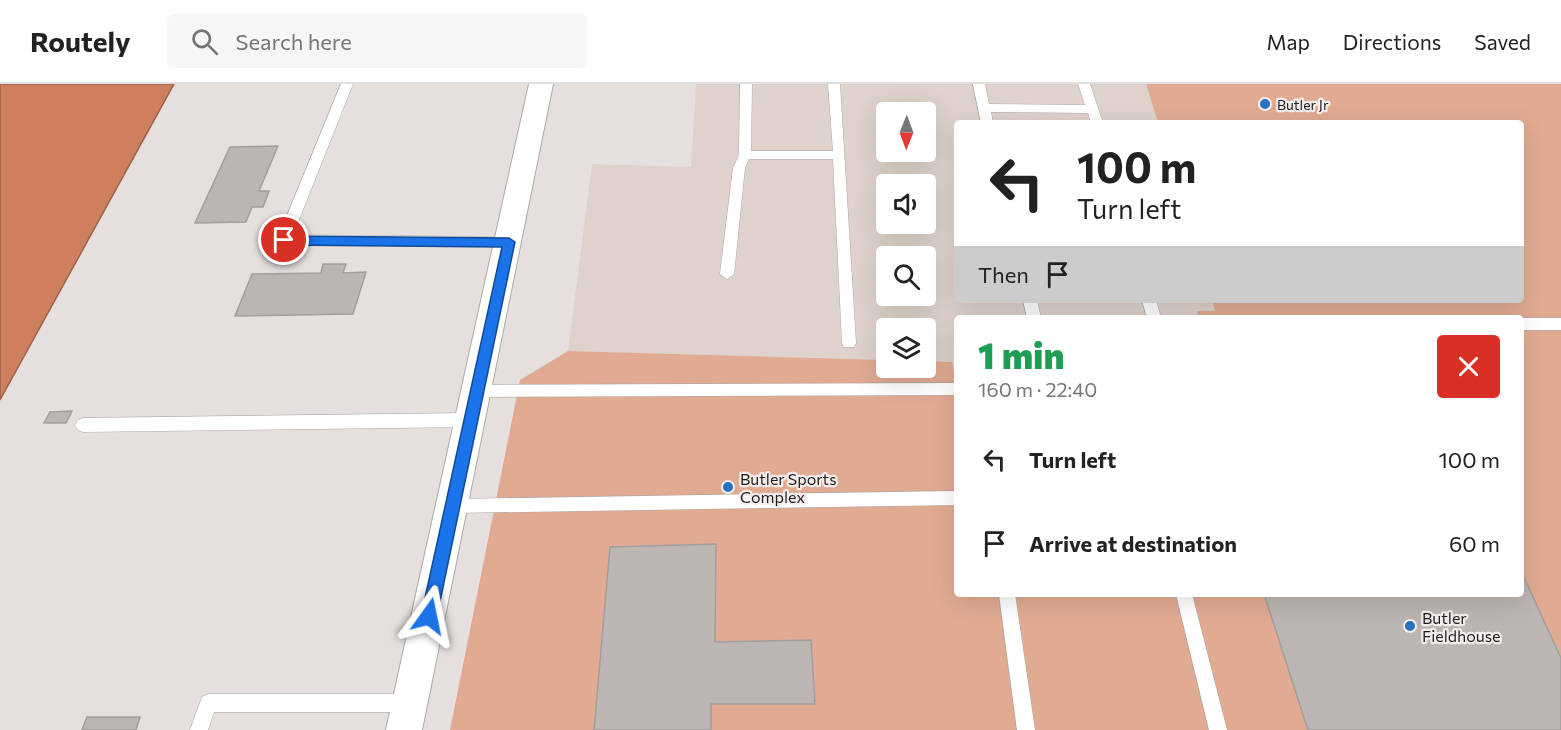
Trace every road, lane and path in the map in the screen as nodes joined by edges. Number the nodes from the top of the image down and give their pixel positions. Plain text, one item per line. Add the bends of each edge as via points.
1 (347, 84) edge
2 (542, 84) edge
3 (746, 84) edge
4 (834, 84) edge
5 (979, 84) edge
6 (1084, 84) edge
7 (984, 108) junction
8 (1090, 109) junction
9 (986, 120) edge
10 (1095, 120) edge
11 (745, 155) junction
12 (839, 155) junction
13 (509, 242) junction
14 (727, 274) dead end
15 (1524, 324) edge
16 (1561, 324) edge
17 (849, 343) dead end
18 (954, 389) edge
19 (475, 405) junction
20 (83, 425) dead end
21 (954, 498) edge
22 (453, 506) junction
23 (1006, 597) edge
24 (1185, 597) edge
25 (407, 717) edge
26 (200, 730) edge
27 (1026, 730) edge
28 (1218, 730) edge

1 - 13 lane via 284,240
2 - 13 street
3 - 11 lane
4 - 12 lane
5 - 7 lane
6 - 8 lane
7 - 8 lane
7 - 9 lane
8 - 10 lane
11 - 12 lane
11 - 14 lane via 739,168
12 - 17 lane
13 - 19 street
15 - 16 lane
18 - 19 lane
19 - 20 lane
19 - 22 street
21 - 22 lane
22 - 25 street
23 - 27 lane
24 - 28 lane
25 - 26 lane via 208,704

